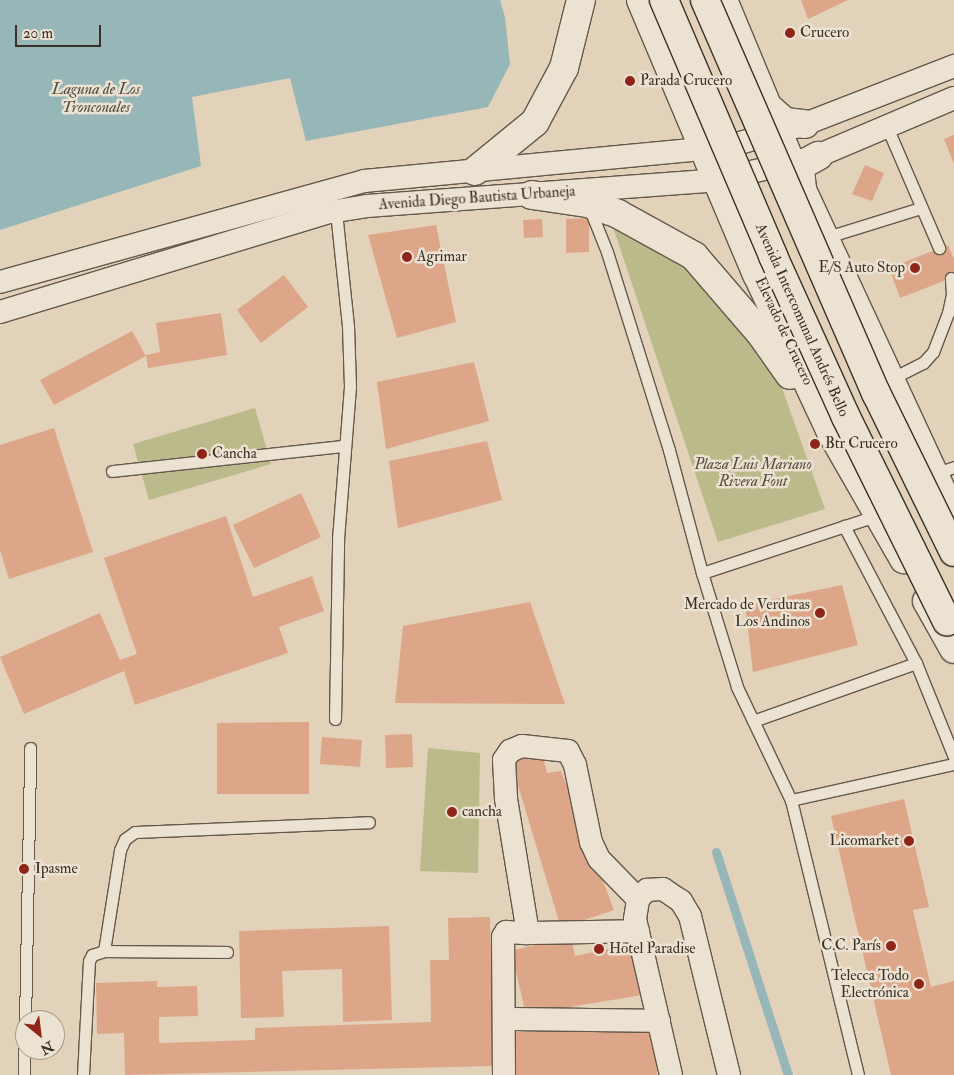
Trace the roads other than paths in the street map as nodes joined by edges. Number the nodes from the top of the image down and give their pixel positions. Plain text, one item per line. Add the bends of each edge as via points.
1 (581, 0) edge
2 (641, 0) edge
3 (664, 0) edge
4 (705, 0) edge
5 (723, 0) edge
6 (954, 66) edge
7 (954, 98) edge
8 (774, 120) junction
9 (805, 124) joint
10 (887, 127) junction
11 (706, 149) junction
12 (818, 156) junction
13 (791, 162) junction
14 (475, 171) junction
15 (717, 180) junction
16 (802, 190) junction
17 (532, 195) junction
18 (588, 203) junction
19 (922, 208) junction
20 (336, 211) junction
21 (824, 238) junction
22 (939, 248) dead end
23 (951, 278) dead end
24 (0, 282) edge
25 (0, 312) edge
26 (889, 380) junction
27 (830, 430) junction
28 (344, 446) junction
29 (112, 471) dead end
30 (944, 471) edge
31 (878, 514) junction
32 (954, 518) edge
33 (844, 526) junction
34 (954, 552) edge
35 (702, 573) junction
36 (951, 628) edge
37 (954, 649) edge
38 (916, 663) junction
39 (335, 719) dead end
40 (753, 721) junction
41 (30, 748) dead end
42 (954, 757) edge
43 (954, 764) edge
44 (791, 800) junction
45 (369, 822) dead end
46 (638, 899) junction
47 (638, 931) junction
48 (528, 933) junction
49 (104, 951) junction
50 (227, 952) dead end
51 (504, 1019) junction
52 (659, 1021) junction
53 (24, 1075) edge
54 (83, 1075) edge
55 (504, 1075) edge
56 (671, 1075) edge
57 (729, 1075) edge
58 (858, 1075) edge

1 - 14 main road via 564,68 535,122
2 - 11 main road, Elevado de Crucero
3 - 36 main road, Avenida Intercomunal Andrés Bello, bridge via 846,417
4 - 34 main road, bridge via 876,393
5 - 8 main road
6 - 9 street
7 - 10 street, Avenida Diego Bautista Urbaneja
8 - 9 main road
8 - 11 street, Avenida Diego Bautista Urbaneja
8 - 13 main road
10 - 12 street, Avenida Diego Bautista Urbaneja
10 - 19 lane
11 - 14 street, Avenida Diego Bautista Urbaneja
11 - 15 main road, Elevado de Crucero
12 - 13 street, Avenida Diego Bautista Urbaneja
12 - 16 main road via 800,166
13 - 15 street, Avenida Diego Bautista Urbaneja
13 - 16 main road
14 - 24 street, Avenida Diego Bautista Urbaneja via 364,181 324,189
15 - 17 street, Avenida Diego Bautista Urbaneja
15 - 27 main road, Elevado de Crucero via 756,274
16 - 21 main road
17 - 18 main road
17 - 20 street, Avenida Diego Bautista Urbaneja
18 - 27 main road via 618,214 694,256 761,334
18 - 35 lane via 607,252 669,450
19 - 21 lane
19 - 22 lane
20 - 25 street, Avenida Diego Bautista Urbaneja
20 - 28 lane via 348,326 350,386
21 - 26 main road
23 - 26 lane via 948,313 932,352 922,363
26 - 30 main road
27 - 31 main road, Elevado de Crucero
28 - 29 lane
28 - 39 lane
30 - 32 main road
31 - 33 lane
31 - 37 main road, Elevado de Crucero
33 - 35 lane
33 - 38 lane
35 - 40 lane via 737,687
38 - 40 lane
38 - 42 lane
40 - 44 lane
41 - 53 lane
43 - 44 lane
44 - 58 lane
45 - 49 lane via 135,832 125,839 120,850
46 - 47 street
46 - 48 street via 599,859 591,842 575,766 568,751 522,746 510,751 504,760 506,798
46 - 57 street via 647,890 663,889 682,901 690,916
47 - 48 street
47 - 52 street
48 - 51 street via 504,934
49 - 50 lane
49 - 54 lane via 92,955 89,961
51 - 52 street
51 - 55 street
52 - 56 street

